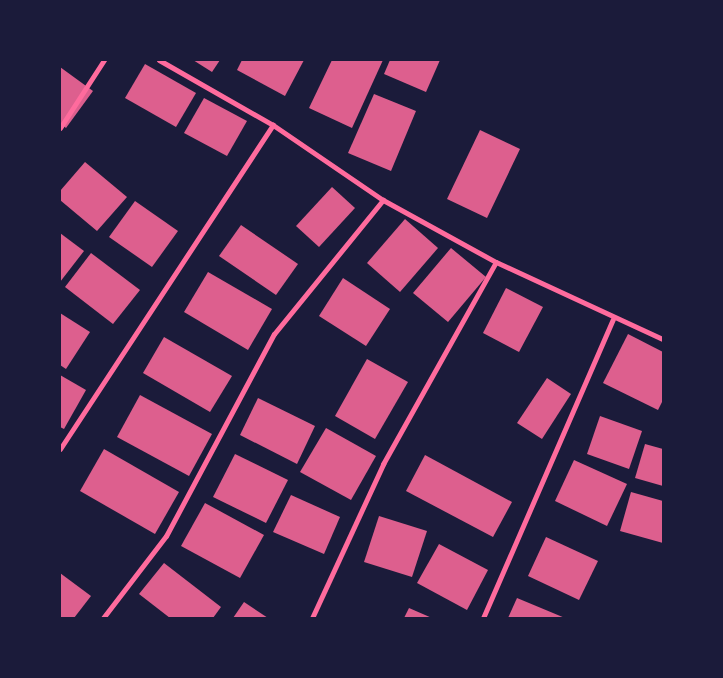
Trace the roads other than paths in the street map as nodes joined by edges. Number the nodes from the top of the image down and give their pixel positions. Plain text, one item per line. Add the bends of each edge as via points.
1 (104, 60) edge
2 (159, 60) edge
3 (273, 125) junction
4 (60, 128) edge
5 (383, 200) junction
6 (496, 262) junction
7 (613, 319) junction
8 (663, 339) edge
9 (60, 449) edge
10 (102, 618) edge
11 (312, 618) edge
12 (483, 618) edge

1 - 4 street
2 - 3 street
3 - 5 street
3 - 9 street
5 - 6 street
5 - 10 street via 274,334 166,536
6 - 7 street
6 - 11 street via 383,464
7 - 8 street
7 - 12 street

